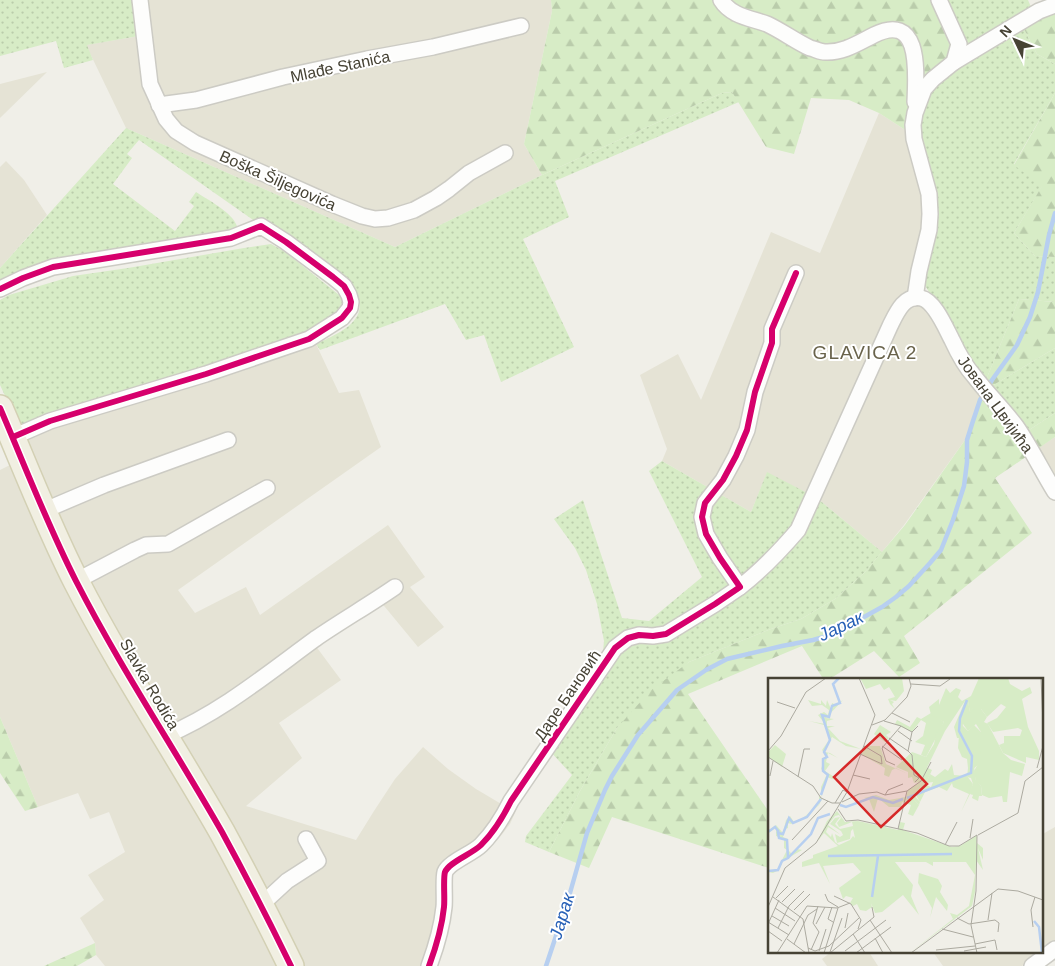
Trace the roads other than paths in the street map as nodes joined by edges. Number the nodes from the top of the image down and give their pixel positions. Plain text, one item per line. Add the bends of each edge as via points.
1 (140, 0) edge
2 (721, 0) edge
3 (939, 0) edge
4 (1055, 5) edge
5 (521, 26) dead end
6 (954, 62) junction
7 (159, 105) junction
8 (915, 113) junction
9 (505, 153) dead end
10 (796, 272) dead end
11 (0, 289) edge
12 (915, 298) junction
13 (0, 408) edge
14 (13, 437) junction
15 (228, 440) dead end
16 (266, 488) dead end
17 (1055, 492) edge
18 (43, 511) junction
19 (76, 581) junction
20 (395, 587) dead end
21 (740, 587) junction
22 (165, 736) junction
23 (306, 839) dead end
24 (261, 905) junction
25 (1055, 949) edge
26 (291, 966) edge
27 (429, 966) edge
28 (1032, 966) edge

1 - 7 street, Boška Šiljegovića via 150,84
2 - 8 street via 735,14 769,25 822,52 836,52 886,31 903,32 914,50
3 - 6 street via 959,44
4 - 6 street
5 - 7 street, Mlađe Stanića via 283,77 196,100
6 - 8 street via 924,89
7 - 9 street, Boška Šiljegovića via 176,131 195,143 332,204 375,219 414,210 468,173
8 - 12 street via 914,139 929,194 930,214
10 - 21 street via 772,329 772,344 755,392 748,430 723,480 705,503 702,517 706,534
11 - 14 street via 53,267 231,238 261,226 344,286 351,302 342,318 309,339 50,421
12 - 17 street, Јована Цвијића via 930,303 962,360 1017,428
12 - 21 street, Даре Бановић via 905,302 896,314 798,530 760,571
13 - 14 main road, Slavka Rodića
14 - 18 main road, Slavka Rodića
15 - 18 street
16 - 19 street via 168,544 146,545
18 - 19 main road, Slavka Rodića
19 - 22 main road, Slavka Rodića
20 - 22 street via 238,695
21 - 27 street, Даре Бановић via 666,634 628,638 615,648 511,800 502,820 481,845 453,863 445,873 440,930
22 - 24 main road, Slavka Rodića
23 - 24 street via 318,861 287,881
24 - 26 main road, Slavka Rodića
25 - 28 street

